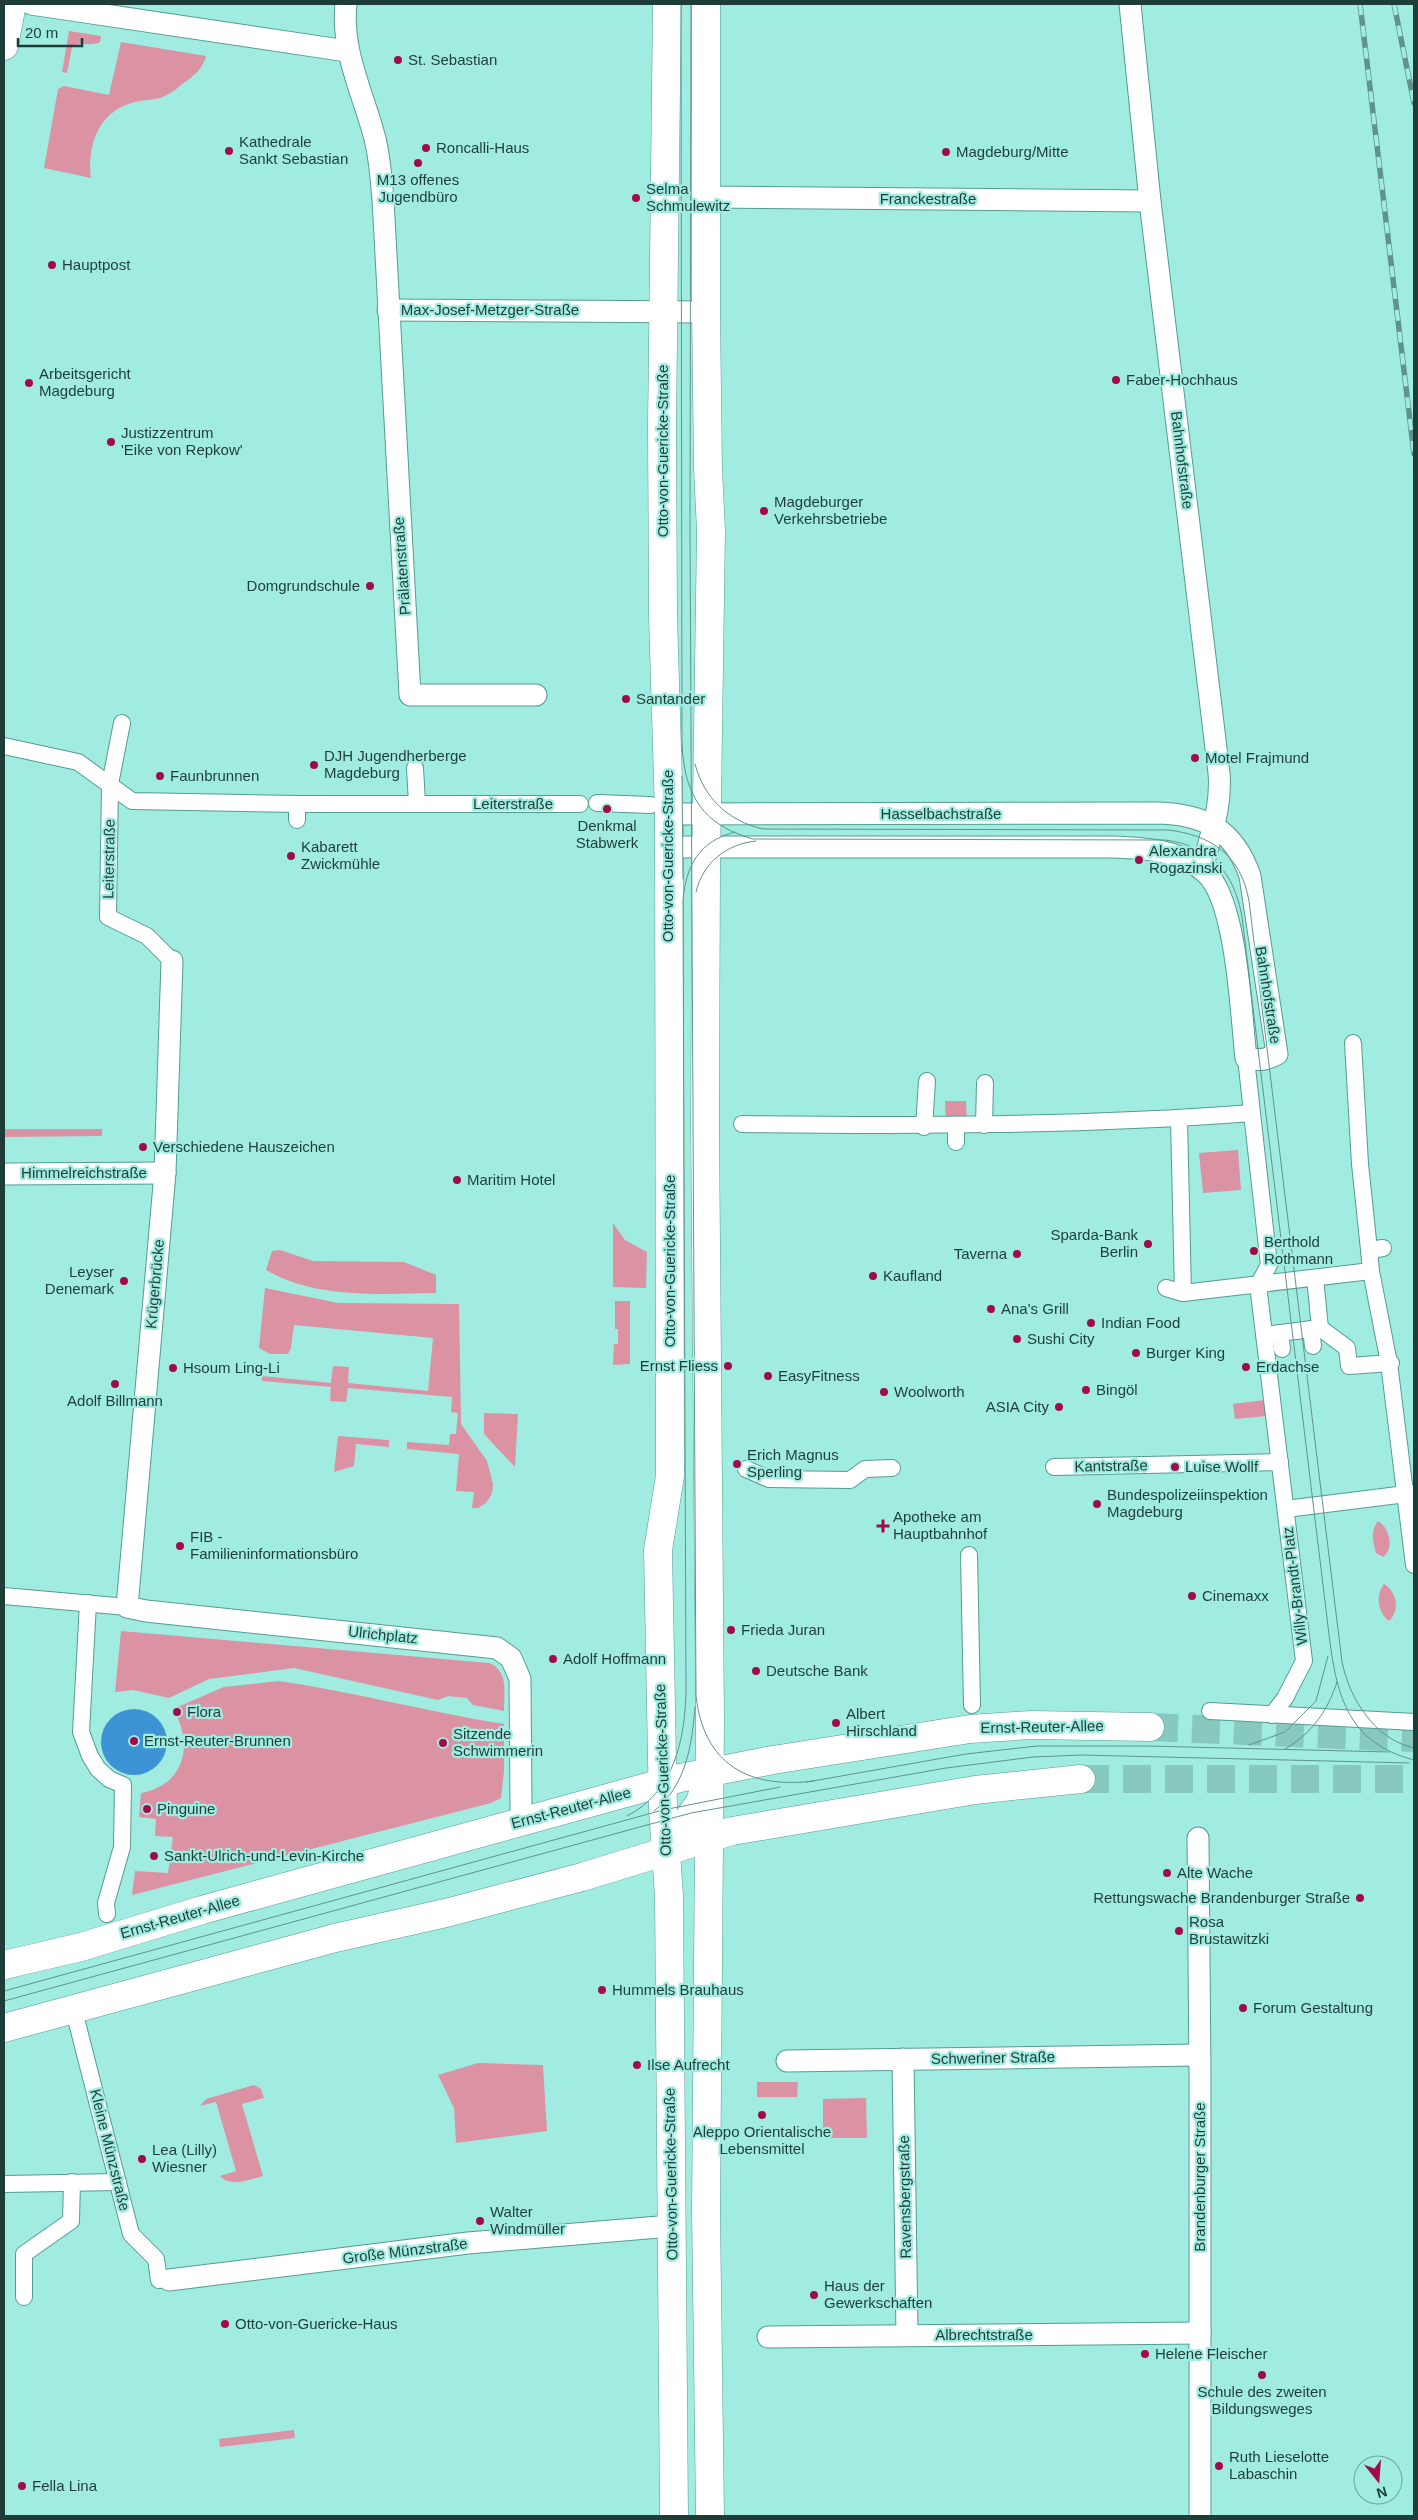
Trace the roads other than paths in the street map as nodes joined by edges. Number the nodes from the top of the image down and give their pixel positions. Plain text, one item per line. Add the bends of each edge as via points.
1 (12, 4) edge
2 (31, 4) edge
3 (346, 4) edge
4 (666, 4) edge
5 (706, 4) edge
6 (1130, 4) edge
7 (4, 46) edge
8 (347, 51) junction
9 (706, 197) junction
10 (1150, 201) junction
11 (388, 310) junction
12 (665, 311) junction
13 (706, 312) junction
14 (536, 695) dead end
15 (122, 723) dead end
16 (4, 746) edge
17 (414, 768) dead end
18 (110, 784) junction
19 (417, 803) junction
20 (596, 803) dead end
21 (580, 804) dead end
22 (660, 810) junction
23 (707, 814) junction
24 (1212, 825) junction
25 (669, 847) junction
26 (706, 847) junction
27 (1202, 869) junction
28 (172, 960) joint
29 (1353, 1043) dead end
30 (1246, 1058) junction
31 (927, 1081) dead end
32 (985, 1083) dead end
33 (1252, 1113) junction
34 (1179, 1119) junction
35 (742, 1124) dead end
36 (984, 1125) junction
37 (924, 1127) junction
38 (165, 1173) junction
39 (4, 1174) edge
40 (1371, 1272) junction
41 (1315, 1278) junction
42 (1258, 1285) junction
43 (1166, 1288) dead end
44 (1183, 1293) junction
45 (1315, 1328) junction
46 (1276, 1339) junction
47 (1313, 1346) dead end
48 (1389, 1357) junction
49 (1280, 1462) junction
50 (1054, 1467) dead end
51 (892, 1468) dead end
52 (746, 1469) dead end
53 (1410, 1493) edge
54 (1296, 1506) junction
55 (969, 1555) dead end
56 (1414, 1565) edge
57 (4, 1596) edge
58 (88, 1603) junction
59 (127, 1607) junction
60 (972, 1705) dead end
61 (1210, 1711) dead end
62 (1272, 1715) junction
63 (1414, 1722) edge
64 (1150, 1727) tunnel mouth
65 (710, 1772) junction
66 (1080, 1779) tunnel mouth
67 (662, 1783) junction
68 (524, 1821) junction
69 (708, 1838) junction
70 (1198, 1838) dead end
71 (666, 1850) junction
72 (106, 1914) dead end
73 (4, 1966) edge
74 (74, 2011) junction
75 (4, 2028) edge
76 (1199, 2055) junction
77 (903, 2060) junction
78 (787, 2061) dead end
79 (72, 2182) junction
80 (118, 2182) junction
81 (4, 2184) edge
82 (671, 2226) junction
83 (164, 2280) joint
84 (24, 2296) dead end
85 (1200, 2333) junction
86 (907, 2335) junction
87 (768, 2337) dead end
88 (674, 2516) edge
89 (710, 2516) edge
90 (1200, 2516) edge

1 - 7 street
2 - 8 street
3 - 8 street, Max-Josef-Metzger-Straße via 344,28
4 - 12 street, Otto-von-Guericke-Straße
5 - 9 street
6 - 10 street, Bahnhofstraße
8 - 11 street, Max-Josef-Metzger-Straße via 378,154
9 - 10 street, Franckestraße
9 - 13 street
10 - 24 street, Bahnhofstraße via 1218,753 1220,803
11 - 12 street, Max-Josef-Metzger-Straße
11 - 14 street, Prälatenstraße via 410,695
12 - 13 street, Max-Josef-Metzger-Straße
12 - 22 street, Otto-von-Guericke-Straße
13 - 23 street via 712,563
15 - 18 street, Leiterstraße
16 - 18 street, Leiterstraße via 78,762
17 - 19 street
18 - 19 street, Leiterstraße via 132,801 297,812
18 - 28 street, Leiterstraße via 108,917 147,936
19 - 21 street, Leiterstraße
20 - 22 street
22 - 23 street, Hasselbachstraße
22 - 25 street, Otto-von-Guericke-Straße
23 - 24 street, Hasselbachstraße via 1157,813 1182,815
23 - 26 street
24 - 27 street, Bahnhofstraße
24 - 30 street, Bahnhofstraße via 1232,841 1250,876 1277,1054 1259,1061
25 - 26 street
25 - 67 street, Otto-von-Guericke-Straße via 670,1476 658,1550
26 - 27 street via 1112,847 1166,852
26 - 65 street via 704,1124
27 - 30 street, Bahnhofstraße via 1218,889 1226,912
28 - 38 street, Krügerbrücke
29 - 40 street via 1360,1164 1376,1249
30 - 33 street
31 - 37 street
32 - 36 street
33 - 34 street
33 - 42 street via 1269,1265
34 - 36 street
34 - 44 street
35 - 37 street
36 - 37 street via 956,1134
38 - 39 street, Himmelreichstraße
38 - 59 street, Krügerbrücke
40 - 41 street
40 - 48 street
41 - 42 street
41 - 45 street
42 - 44 street
42 - 46 street, Willy-Brandt-Platz
43 - 44 street
45 - 46 street
45 - 47 street
45 - 48 street via 1347,1348 1349,1366
46 - 49 street, Willy-Brandt-Platz
48 - 53 street
49 - 50 street, Kantstraße
49 - 54 street, Willy-Brandt-Platz
51 - 52 street via 865,1469 850,1480 770,1479
53 - 54 street
53 - 56 street
54 - 62 street, Willy-Brandt-Platz via 1304,1661 1285,1698
55 - 60 street, Ernst-Reuter-Allee
57 - 58 street, Ulrichplatz
58 - 59 street, Ulrichplatz
58 - 72 street via 82,1732 98,1769 108,1779 124,1785 122,1847 106,1903
59 - 68 street, Ulrichplatz via 497,1648 511,1658 520,1679 521,1807
61 - 62 street
62 - 63 street
64 - 65 street, Ernst-Reuter-Allee via 1031,1725 970,1729
65 - 67 street, Ernst-Reuter-Allee
65 - 69 street
65 - 71 street via 700,1802
66 - 69 street via 975,1790 732,1831
67 - 68 street, Ernst-Reuter-Allee
67 - 71 street, Otto-von-Guericke-Straße
68 - 73 street, Ernst-Reuter-Allee
69 - 71 street
69 - 89 street via 706,2211
70 - 76 street, Brandenburger Straße
71 - 74 street via 582,1877 335,1938
71 - 82 street, Otto-von-Guericke-Straße
74 - 75 street
74 - 80 street, Kleine Münzstraße
76 - 77 street, Schweriner Straße
76 - 85 street, Brandenburger Straße
77 - 78 street, Schweriner Straße
77 - 86 street, Ravensbergstraße
79 - 80 street
79 - 81 street
79 - 84 street via 71,2222 24,2254
80 - 83 street, Kleine Münzstraße via 131,2234 156,2259
82 - 83 street, Große Münzstraße via 468,2243
82 - 88 street, Otto-von-Guericke-Straße
85 - 86 street, Albrechtstraße
85 - 90 street, Brandenburger Straße
86 - 87 street, Albrechtstraße

